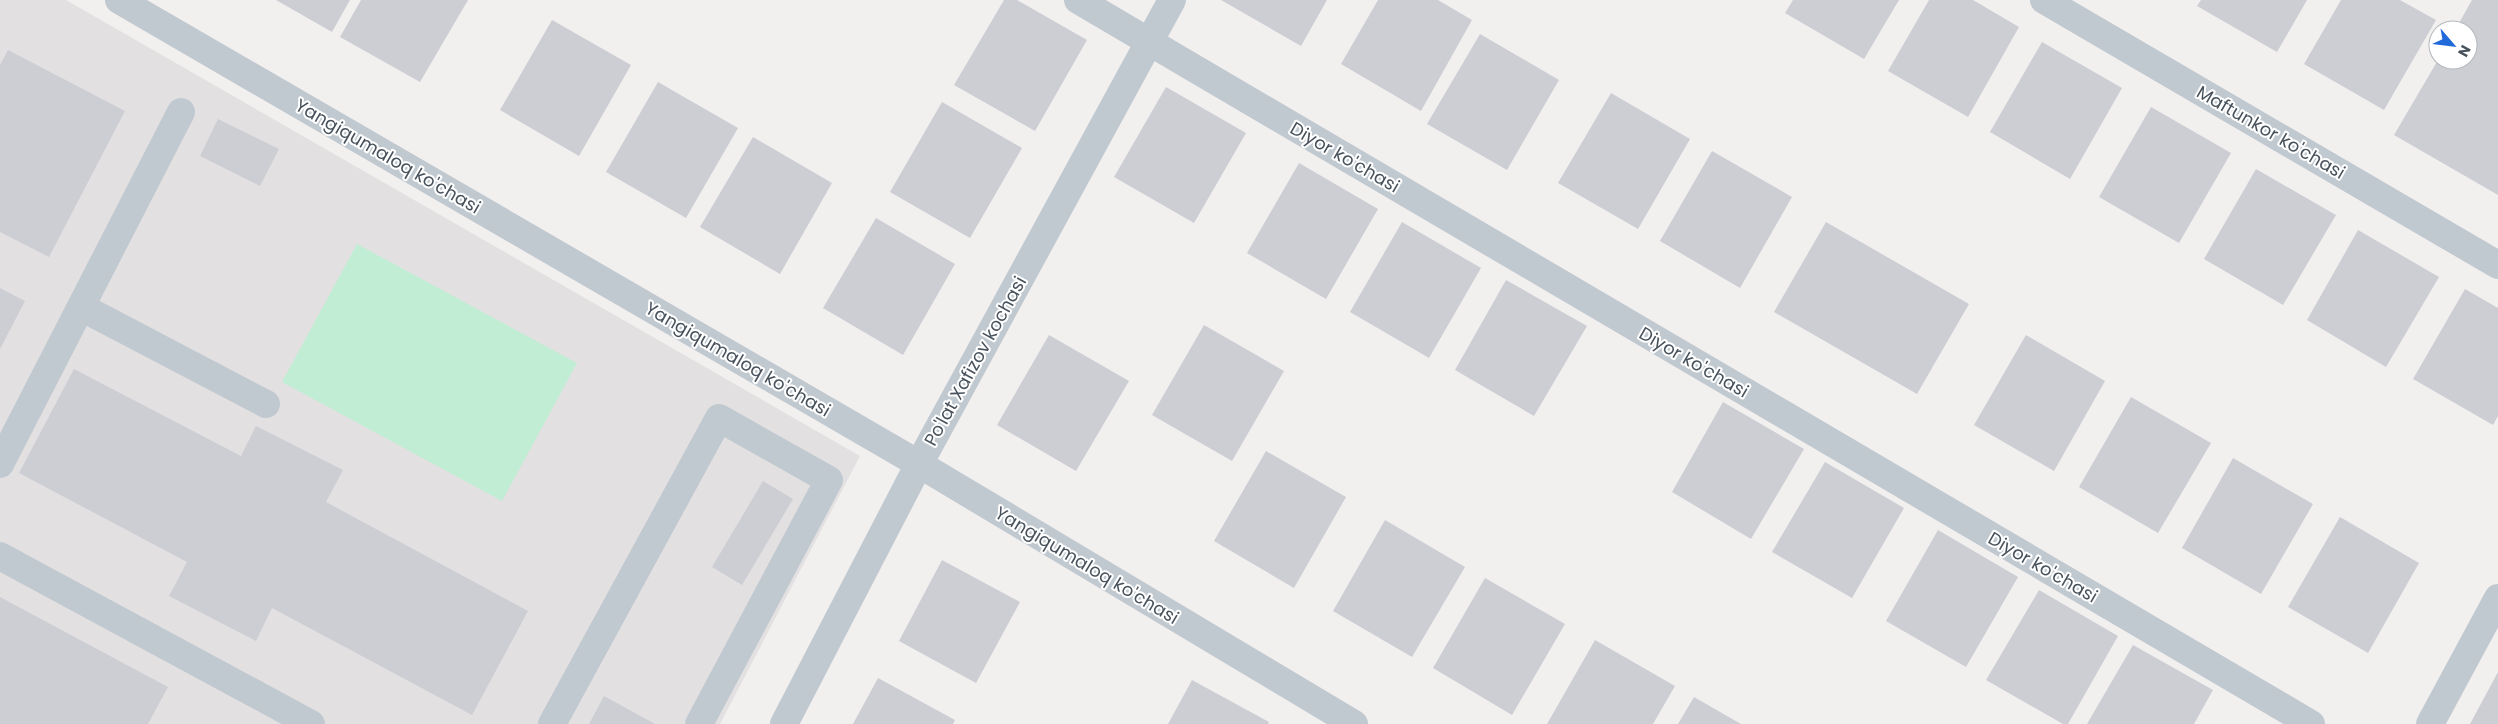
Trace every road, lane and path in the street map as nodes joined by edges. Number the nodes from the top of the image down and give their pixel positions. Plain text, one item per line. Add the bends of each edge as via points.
1 (119, 0) edge
2 (1078, 0) edge
3 (1172, 0) edge
4 (2044, 0) edge
5 (1149, 42) junction
6 (181, 112) dead end
7 (2498, 265) edge
8 (81, 307) junction
9 (266, 404) dead end
10 (0, 464) edge
11 (919, 464) junction
12 (0, 556) edge
13 (2498, 598) edge
14 (298, 721) edge
15 (1340, 721) edge
16 (552, 724) edge
17 (699, 724) edge
18 (784, 724) edge
19 (2310, 724) edge
20 (2430, 724) edge

1 - 11 street, Yangiqumaloq ko'chasi
2 - 5 street, Diyor ko'chasi
3 - 5 street, Po'lat Xafizov kochasi
4 - 7 street, Maftunkor ko'chasi
5 - 11 street, Po'lat Xafizov kochasi
5 - 19 street, Diyor ko'chasi
6 - 8 street
8 - 9 street
8 - 10 street
11 - 15 street, Yangiqumaloq ko'chasi
11 - 18 street, Po'lat Xafizov kochasi
12 - 14 street
13 - 20 street
16 - 17 street via 719,418 829,480

